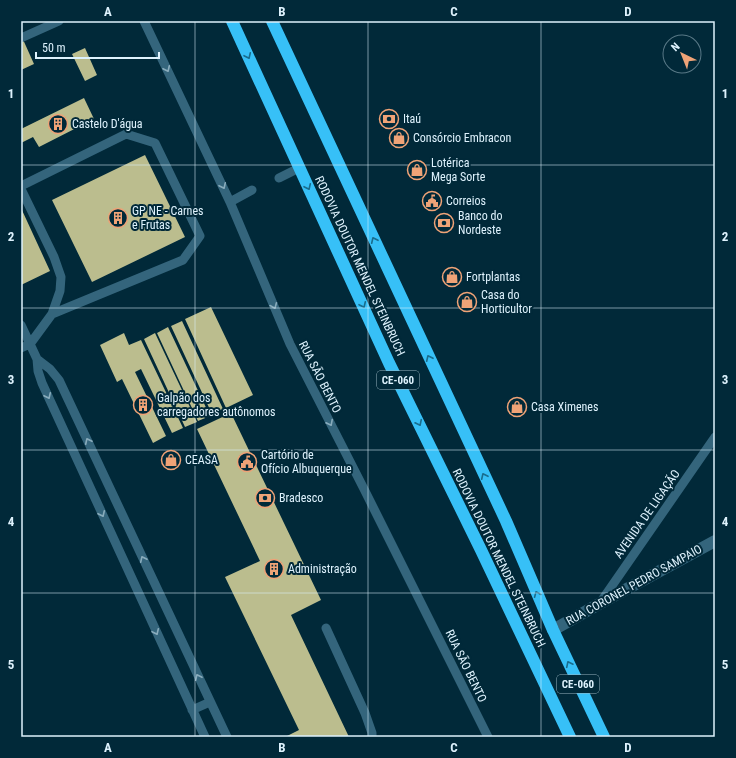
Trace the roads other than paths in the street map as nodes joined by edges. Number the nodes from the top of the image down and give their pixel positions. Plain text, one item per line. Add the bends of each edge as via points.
1 (59, 21) edge
2 (144, 21) edge
3 (232, 21) edge
4 (272, 21) edge
5 (21, 38) edge
6 (299, 168) junction
7 (279, 178) dead end
8 (21, 188) edge
9 (252, 190) dead end
10 (230, 202) junction
11 (52, 314) junction
12 (21, 325) edge
13 (30, 344) junction
14 (21, 348) edge
15 (37, 359) junction
16 (715, 437) edge
17 (715, 541) edge
18 (599, 604) junction
19 (326, 628) dead end
20 (553, 630) junction
21 (210, 702) junction
22 (192, 710) junction
23 (205, 737) edge
24 (227, 737) edge
25 (372, 737) edge
26 (488, 737) edge
27 (570, 737) edge
28 (604, 737) edge

1 - 5 lane
2 -> 10 lane, RUA SÃO BENTO
3 -> 6 highway, RODOVIA DOUTOR MENDEL STEINBRUCH / CE-060
20 -> 4 highway, RODOVIA DOUTOR MENDEL STEINBRUCH / CE-060 via 511,533
6 - 7 lane
6 -> 27 highway, RODOVIA DOUTOR MENDEL STEINBRUCH / CE-060 via 389,363
8 - 11 lane via 61,277 60,291
8 - 11 lane via 126,134 155,143 200,236 183,260
9 - 10 lane
10 -> 26 lane, RUA SÃO BENTO via 290,344
11 - 13 lane
12 - 13 lane
13 - 14 lane
13 - 15 lane
21 -> 15 lane via 59,380
15 -> 22 lane via 42,383
16 - 18 lane, AVENIDA DE LIGAÇÃO
17 - 18 street, RUA CORONEL PEDRO SAMPAIO
18 - 20 street, RUA CORONEL PEDRO SAMPAIO
19 - 25 lane via 365,713
28 -> 20 highway, RODOVIA DOUTOR MENDEL STEINBRUCH / CE-060
21 - 22 lane
21 - 24 lane
22 - 23 lane

